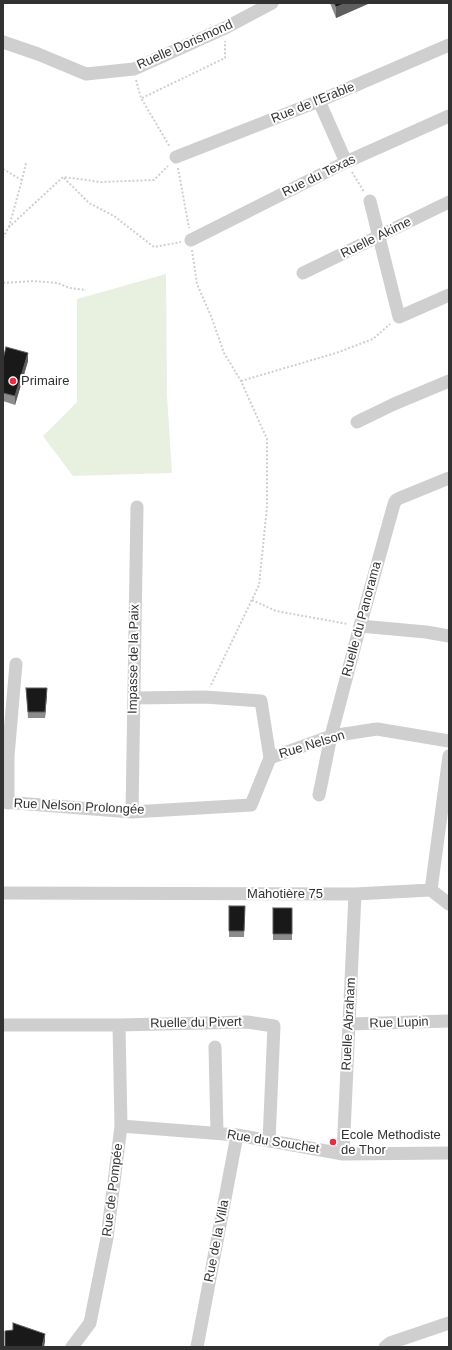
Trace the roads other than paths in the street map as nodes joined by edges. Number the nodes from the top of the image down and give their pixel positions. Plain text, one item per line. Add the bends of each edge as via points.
1 (272, 3) edge
2 (3, 42) edge
3 (449, 46) edge
4 (319, 101) junction
5 (449, 116) edge
6 (176, 157) road end
7 (346, 162) junction
8 (370, 201) road end
9 (449, 202) edge
10 (379, 236) junction
11 (191, 240) road end
12 (303, 273) dead end
13 (449, 295) edge
14 (449, 381) edge
15 (357, 422) dead end
16 (449, 478) edge
17 (137, 507) dead end
18 (360, 626) junction
19 (449, 636) edge
20 (16, 664) dead end
21 (134, 698) junction
22 (331, 736) junction
23 (449, 741) edge
24 (449, 756) edge
25 (270, 758) junction
26 (319, 795) dead end
27 (5, 802) edge
28 (132, 812) junction
29 (431, 890) junction
30 (3, 893) edge
31 (355, 894) junction
32 (449, 904) edge
33 (449, 1021) edge
34 (349, 1024) junction
35 (3, 1025) edge
36 (119, 1025) junction
37 (215, 1047) dead end
38 (121, 1126) junction
39 (217, 1133) junction
40 (237, 1135) junction
41 (270, 1141) junction
42 (449, 1152) edge
43 (343, 1154) junction
44 (449, 1323) edge
45 (72, 1347) edge
46 (197, 1347) edge
47 (385, 1347) edge

1 - 2 street, Ruelle Dorismond via 225,28 134,69 86,74
3 - 4 street, Rue de l'Erable
4 - 6 street, Rue de l'Erable
4 - 7 street
5 - 7 street, Rue du Texas
7 - 11 street, Rue du Texas
8 - 10 street
9 - 10 street, Ruelle Akime
10 - 12 street, Ruelle Akime
10 - 13 street via 399,317
14 - 15 street
16 - 18 street, Ruelle du Panorama via 396,500
17 - 21 street, Impasse de la Paix
18 - 19 street
18 - 22 street, Ruelle du Panorama
20 - 27 street
21 - 25 street via 205,697 261,701
21 - 28 street, Impasse de la Paix
22 - 23 street, Rue Nelson via 377,729
22 - 25 street, Rue Nelson
22 - 26 street, Ruelle du Panorama
24 - 29 street
25 - 28 street, Rue Nelson Prolongée via 250,805
27 - 28 street, Rue Nelson Prolongée
29 - 31 street, Mahotière 75
29 - 32 street
30 - 31 street, Mahotière 75
31 - 34 street, Ruelle Abraham
33 - 34 street, Rue Lupin
34 - 43 street, Ruelle Abraham
35 - 36 street, Ruelle du Pivert
36 - 38 street, Rue de Pompée
36 - 41 street, Ruelle du Pivert via 247,1022 274,1026
37 - 39 street
38 - 39 street, Rue du Souchet
38 - 45 street, Rue de Pompée via 106,1238 90,1323
39 - 40 street, Rue du Souchet
40 - 41 street, Rue du Souchet
40 - 46 street, Rue de la Villa
41 - 43 street, Rue du Souchet
42 - 43 street, Rue du Souchet
44 - 47 street

